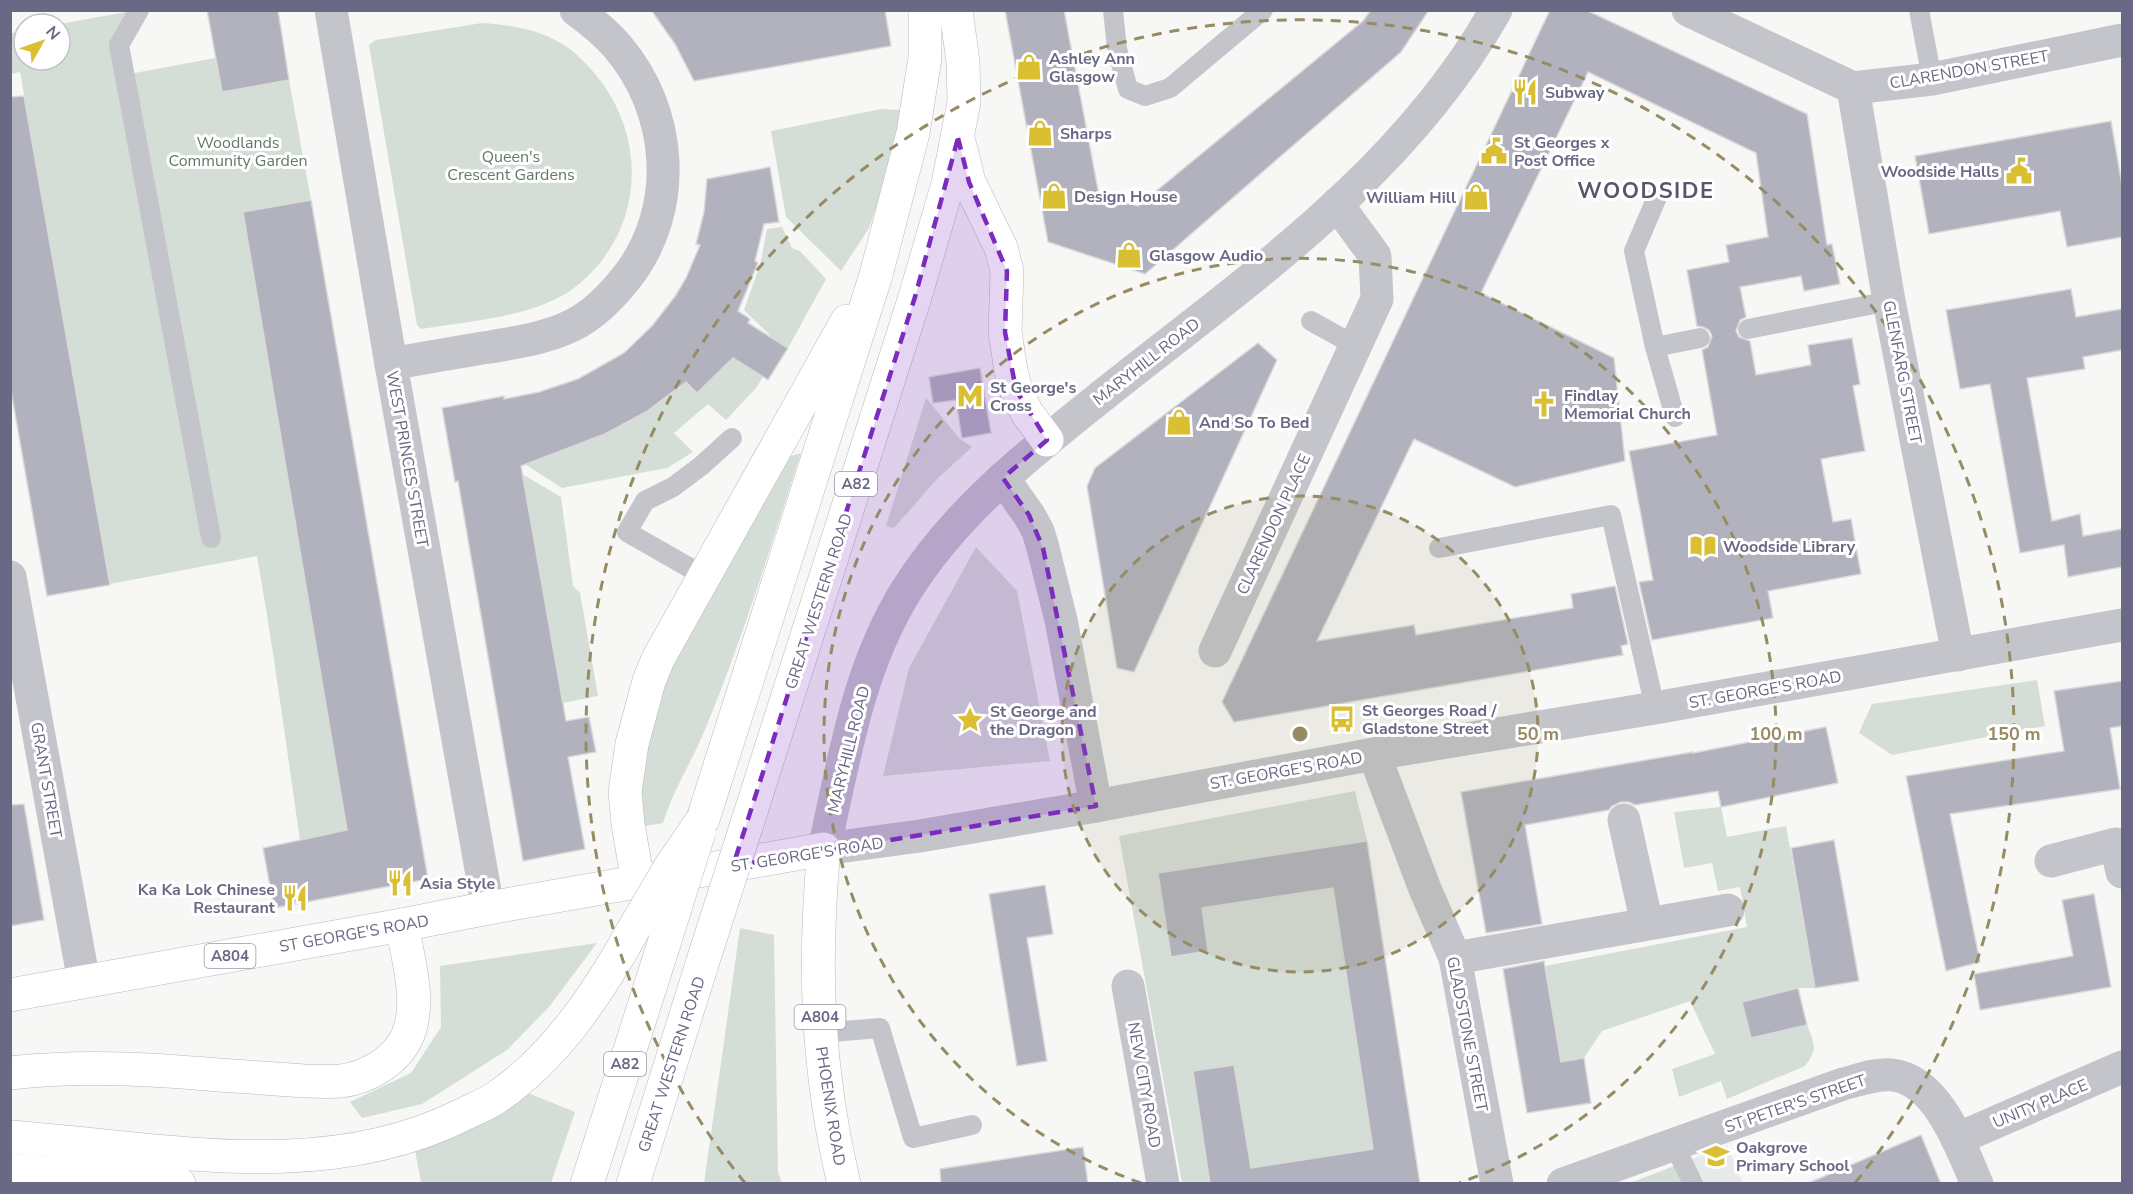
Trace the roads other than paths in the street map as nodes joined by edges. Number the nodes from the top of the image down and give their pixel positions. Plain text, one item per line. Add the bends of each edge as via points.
1 (139, 10) edge
2 (336, 10) edge
3 (576, 10) edge
4 (925, 10) edge
5 (956, 10) edge
6 (1113, 10) edge
7 (1263, 10) edge
8 (1496, 10) edge
9 (1689, 10) edge
10 (1919, 10) edge
11 (331, 11) edge
12 (2122, 40) edge
13 (1932, 79) junction
14 (1853, 88) junction
15 (958, 138) junction
16 (1658, 197) dead end
17 (1337, 204) junction
18 (876, 275) junction
19 (1889, 301) junction
20 (1311, 321) dead end
21 (1748, 329) dead end
22 (1700, 338) dead end
23 (1356, 346) junction
24 (1655, 347) junction
25 (391, 364) junction
26 (1676, 417) dead end
27 (732, 438) dead end
28 (1047, 440) junction
29 (1003, 478) junction
30 (211, 538) dead end
31 (1439, 548) dead end
32 (704, 576) junction
33 (10, 577) edge
34 (2122, 625) edge
35 (1215, 651) dead end
36 (1958, 655) junction
37 (1655, 708) junction
38 (1374, 754) junction
39 (1096, 806) junction
40 (703, 819) junction
41 (1624, 820) dead end
42 (824, 849) junction
43 (2051, 861) dead end
44 (2122, 872) edge
45 (638, 882) junction
46 (488, 908) junction
47 (1728, 910) dead end
48 (449, 915) joint
49 (1647, 924) junction
50 (402, 925) junction
51 (1455, 958) junction
52 (84, 982) junction
53 (1128, 986) dead end
54 (10, 995) edge
55 (820, 1033) junction
56 (2122, 1067) edge
57 (10, 1072) edge
58 (972, 1125) dead end
59 (10, 1137) edge
60 (1957, 1139) junction
61 (1674, 1144) junction
62 (10, 1170) edge
63 (589, 1180) edge
64 (179, 1184) edge
65 (633, 1184) edge
66 (844, 1184) edge
67 (1163, 1184) edge
68 (1497, 1184) edge
69 (1563, 1184) edge
70 (1693, 1184) edge
71 (1977, 1184) edge

1 - 30 lane via 119,45
2 - 11 street
3 - 25 street via 618,47 639,79 660,137 664,177 658,216 643,256 602,306 560,331 536,339
4 - 18 main road, A82 via 925,58 913,133
5 - 15 main road, GREAT WESTERN ROAD / A82 via 964,102
6 - 7 lane via 1116,49 1128,89 1145,96 1170,88
8 - 17 street, MARYHILL ROAD via 1464,64 1421,120
9 - 14 street
10 - 13 lane
11 - 25 street, WEST PRINCES STREET
12 - 13 street, CLARENDON STREET
13 - 14 street, CLARENDON STREET
14 - 19 street, GLENFARG STREET
15 - 28 main road via 969,182 1001,248 1007,271 1005,332 1016,390
15 - 65 main road, GREAT WESTERN ROAD / A82, bridge via 915,297
16 - 24 lane via 1634,251
17 - 23 street, CLARENDON PLACE via 1375,256 1377,298
17 - 28 street, MARYHILL ROAD
18 - 32 main road
18 - 40 main road, A82
19 - 21 lane
19 - 36 street, GLENFARG STREET
20 - 23 lane
22 - 24 lane
23 - 35 street, CLARENDON PLACE
24 - 26 lane
25 - 46 street, WEST PRINCES STREET
27 - 32 lane via 702,466 645,501 627,532
28 - 29 street, MARYHILL ROAD
29 - 39 street via 1029,515 1040,539 1061,620
29 - 42 street, MARYHILL ROAD via 923,565 873,654 853,714
31 - 37 lane via 1611,515
32 - 45 main road via 658,659 632,744 625,792
33 - 52 street, GRANT STREET
34 - 36 street, ST. GEORGE'S ROAD
36 - 37 street, ST. GEORGE'S ROAD
37 - 38 street, ST. GEORGE'S ROAD
38 - 39 street, ST. GEORGE'S ROAD
38 - 51 street, GLADSTONE STREET
39 - 42 street, ST. GEORGE'S ROAD
40 - 59 main road, bridge via 669,869 605,981 559,1041 493,1100 441,1125 395,1142 333,1154 270,1157
40 - 63 main road, A82, bridge
41 - 49 street
42 - 45 main road, ST. GEORGE'S ROAD / A804
42 - 55 main road, PHOENIX ROAD / A804 via 818,933
43 - 44 street via 2116,844
45 - 46 main road, ST. GEORGE'S ROAD / A804
46 - 48 main road, ST. GEORGE'S ROAD / A804
47 - 49 street
48 - 50 main road, ST GEORGE'S ROAD / A804
49 - 51 street
50 - 52 main road, ST GEORGE'S ROAD / A804
50 - 57 main road via 412,984 412,1022 395,1054 357,1078 273,1079 104,1067
51 - 68 street, GLADSTONE STREET
52 - 54 main road, ST GEORGE'S ROAD / A804
53 - 67 street, NEW CITY ROAD
55 - 58 lane via 880,1028 913,1138
55 - 66 main road, PHOENIX ROAD / A804 via 824,1083
56 - 60 street, UNITY PLACE
60 - 61 street, ST PETER'S STREET via 1931,1096 1912,1081 1894,1075 1843,1084
60 - 71 street, ST PETER'S STREET
61 - 69 street, ST PETER'S STREET
61 - 70 lane
62 - 64 main road

